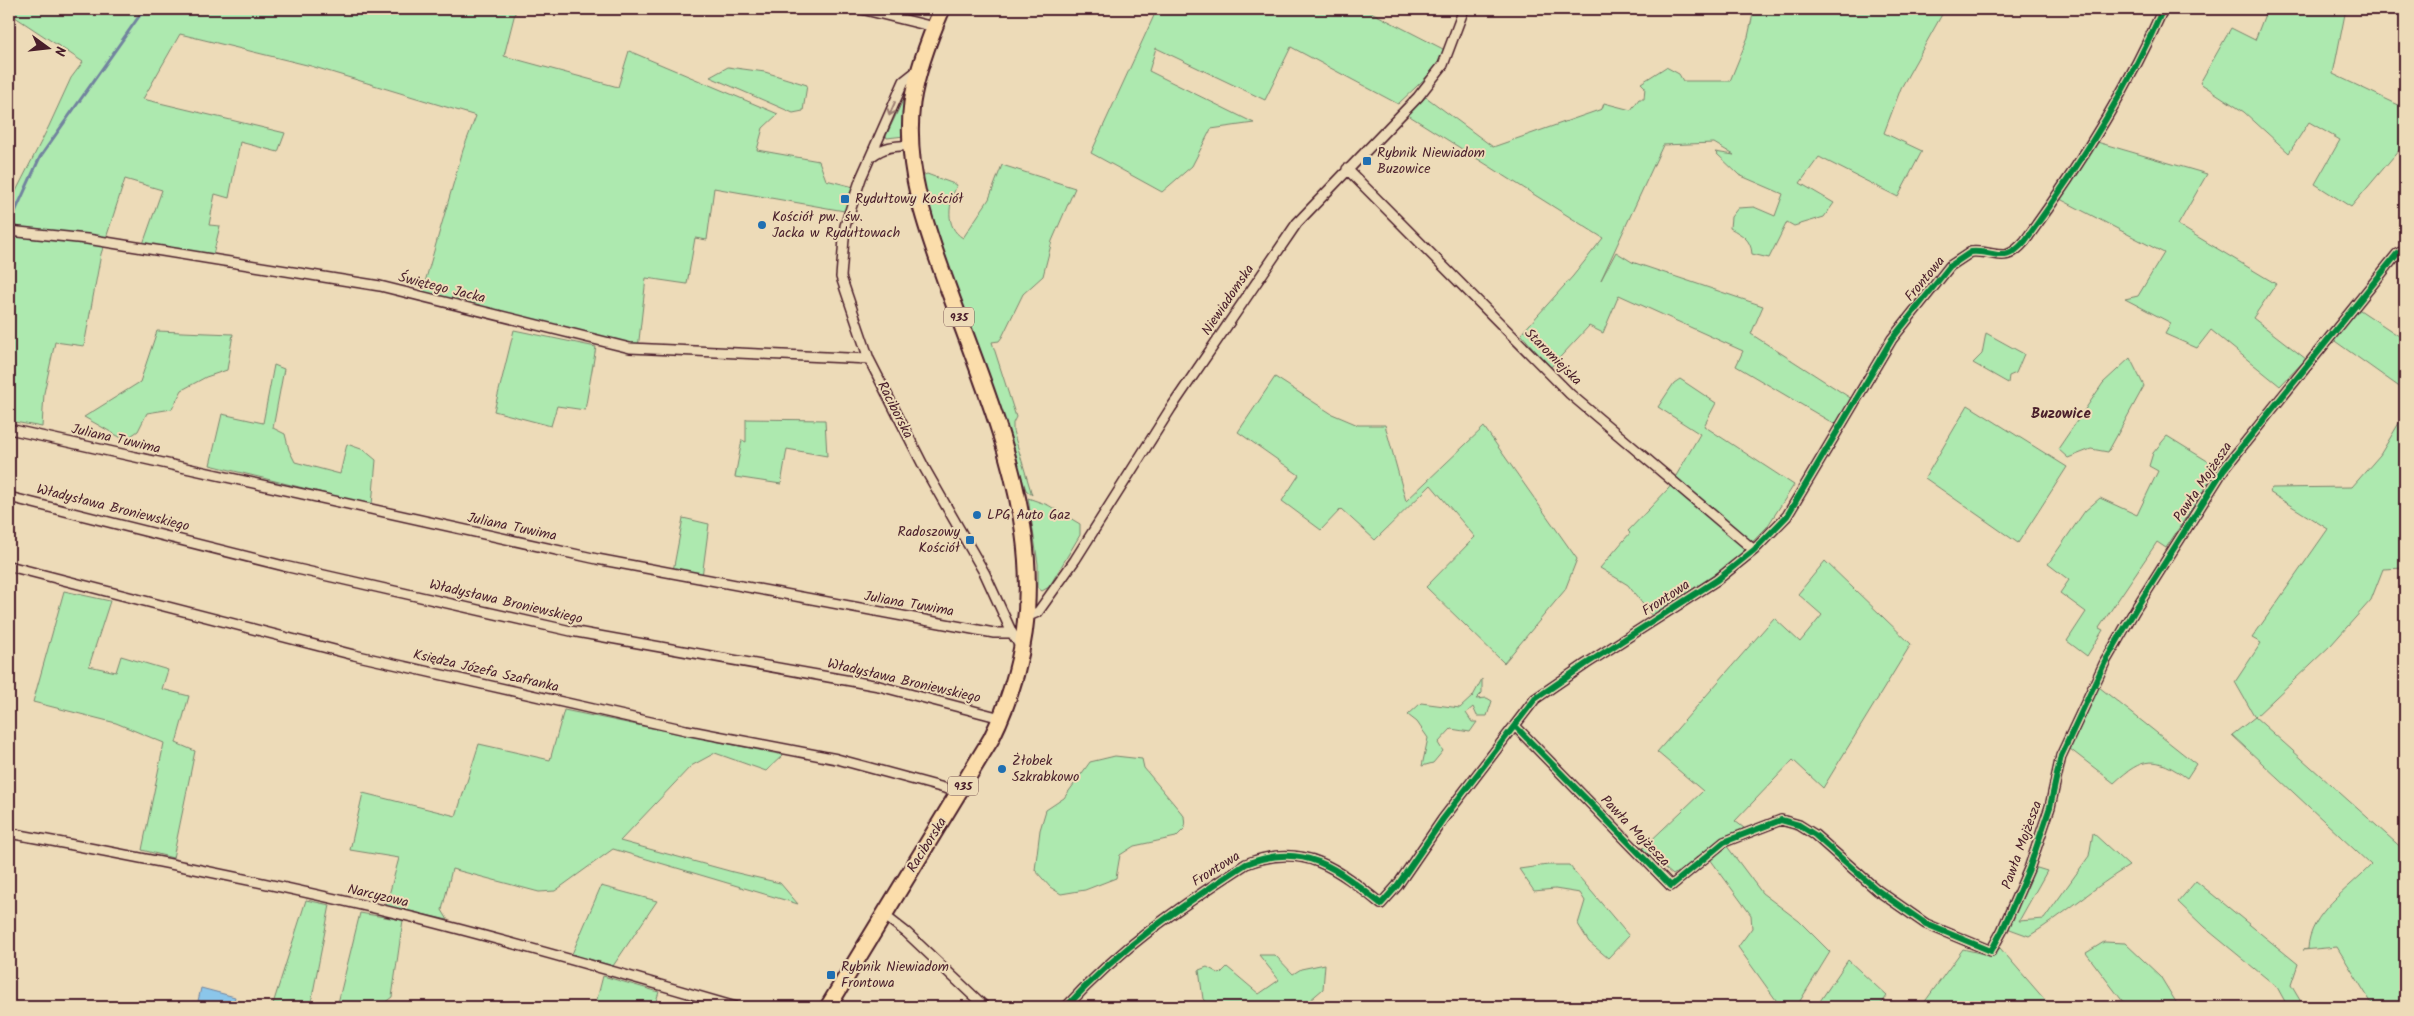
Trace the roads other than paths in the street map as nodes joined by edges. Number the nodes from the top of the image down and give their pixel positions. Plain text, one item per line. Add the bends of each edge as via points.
1 (861, 9) edge
2 (942, 9) edge
3 (1464, 9) edge
4 (2163, 9) edge
5 (934, 27) junction
6 (919, 69) junction
7 (912, 145) junction
8 (872, 156) junction
9 (1347, 169) junction
10 (9, 231) edge
11 (2405, 250) edge
12 (869, 359) junction
13 (9, 429) edge
14 (9, 497) edge
15 (1754, 550) junction
16 (9, 566) edge
17 (1026, 617) junction
18 (1012, 633) junction
19 (1022, 649) junction
20 (1001, 718) junction
21 (1516, 727) junction
22 (959, 792) junction
23 (9, 834) edge
24 (889, 918) junction
25 (736, 1007) edge
26 (828, 1007) edge
27 (985, 1007) edge
28 (1066, 1007) edge

1 - 5 street
2 - 5 main road, Raciborska / 935
3 - 9 street, Niewiadomska via 1443,65 1418,97
4 - 15 street, Frontowa via 2146,49 2096,135 2025,241 2015,253 2007,256 1971,252 1950,266 1892,339 1786,516
5 - 6 main road, Raciborska / 935
6 - 7 main road, Raciborska / 935 via 912,104
6 -> 8 street, Raciborska via 904,81
7 - 8 street via 890,146
7 - 17 main road, Raciborska / 935 via 915,184 924,223 1002,434 1020,503 1028,566
8 - 12 street, Raciborska via 845,226 841,277
9 - 15 street, Staromiejska via 1570,394
9 - 17 street, Niewiadomska via 1297,223 1171,408 1065,575 1038,612
10 - 12 street, Świętego Jacka via 87,239 380,286 630,348
11 - 21 street, Pawła Mojżesza via 2397,254 2224,469 2135,610 2105,662 2061,756 2050,807 2029,869 1991,951 1926,924 1877,890 1815,835 1799,825 1781,820 1724,842 1671,886
12 - 18 street, Raciborska via 925,469 985,574
13 - 18 street, Juliana Tuwima via 597,560 994,633
14 - 20 street, Władysława Broniewskiego via 284,566 571,632 879,686
15 - 21 street, Frontowa via 1717,580 1535,699
16 - 22 street, Księdza Józefa Szafranka via 354,655 686,730 837,759
17 - 19 main road, Raciborska / 935
18 - 19 street, Raciborska
19 - 20 main road, Raciborska / 935 via 1016,678
20 - 22 main road, Raciborska / 935
21 - 28 street, Frontowa via 1381,904 1347,876 1326,864 1292,855 1261,858 1246,864 1149,930
22 - 24 main road, Raciborska / 935
23 - 25 street, Narcyzowa via 148,858 415,918
24 - 26 main road, Raciborska / 935
24 - 27 street

